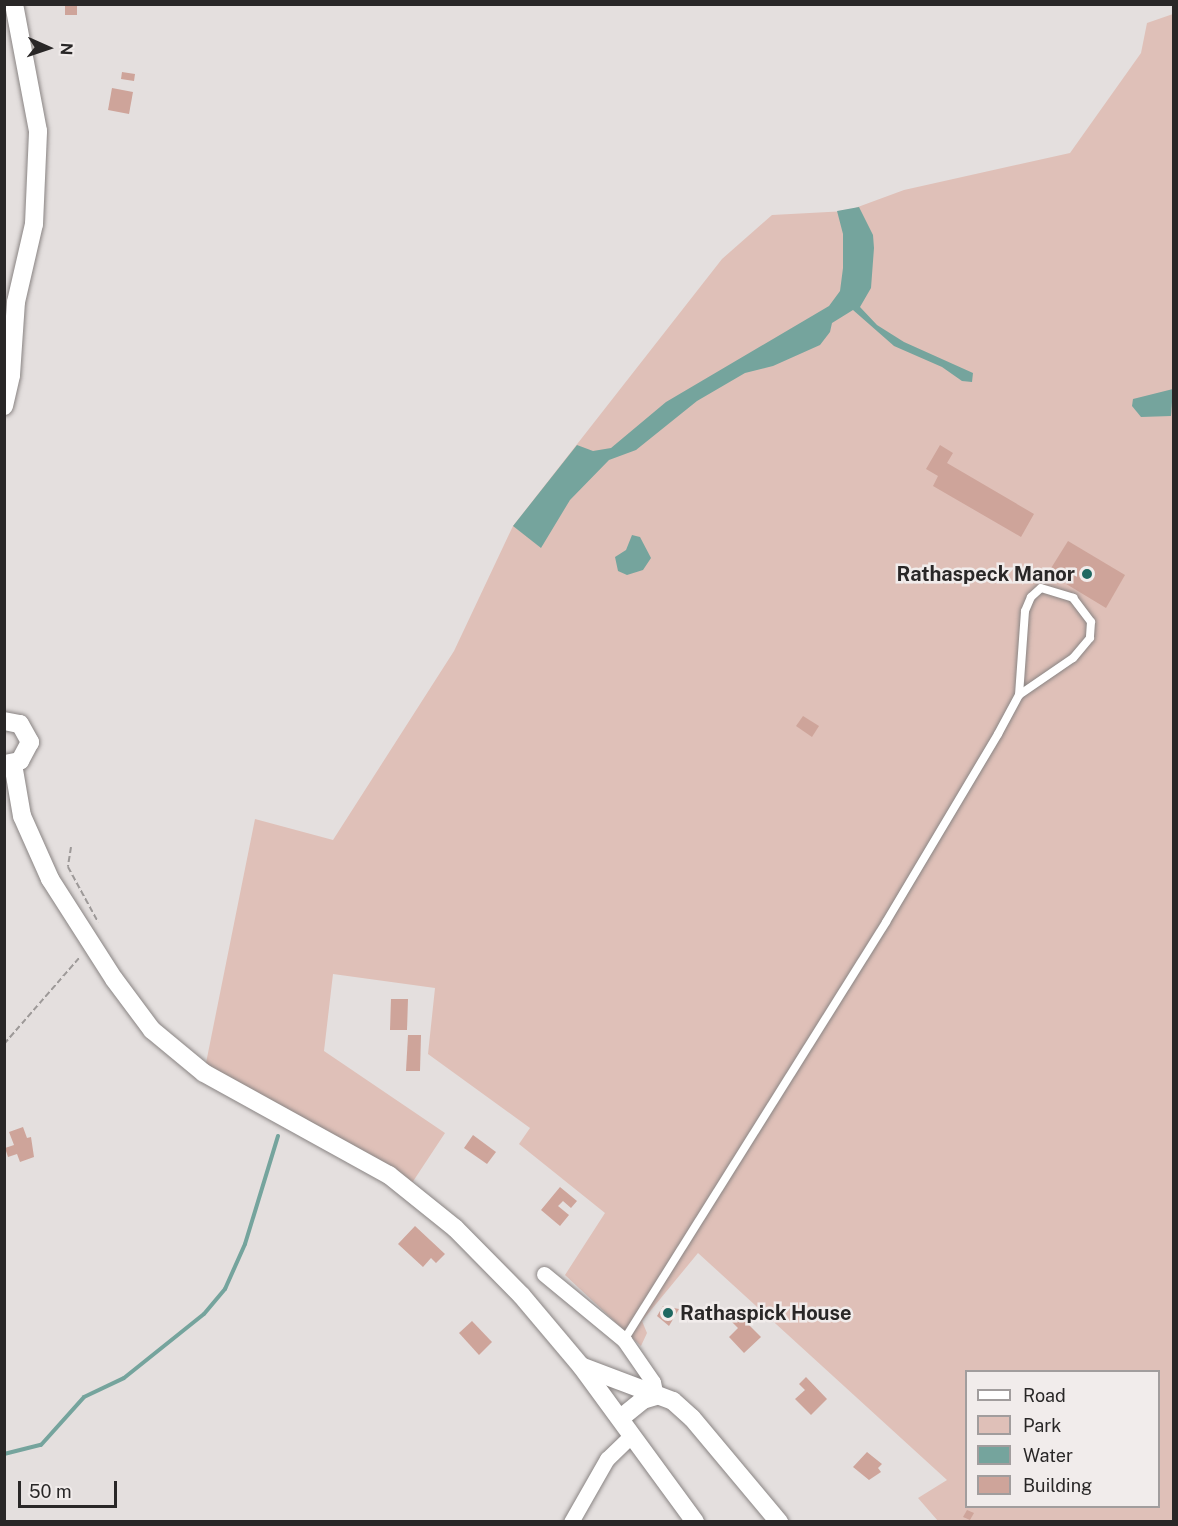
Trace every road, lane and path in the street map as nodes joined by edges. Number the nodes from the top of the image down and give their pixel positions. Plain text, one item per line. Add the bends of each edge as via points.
1 (14, 4) edge
2 (4, 405) edge
3 (1019, 695) junction
4 (5, 719) edge
5 (9, 764) edge
6 (70, 847) dead end
7 (100, 927) dead end
8 (80, 957) dead end
9 (4, 1044) edge
10 (544, 1274) dead end
11 (624, 1340) junction
12 (581, 1366) junction
13 (656, 1396) junction
14 (621, 1417) junction
15 (632, 1435) junction
16 (571, 1521) edge
17 (695, 1521) edge
18 (779, 1521) edge

1 - 2 street via 38,131 34,224 16,302 11,375
3 - 3 lane via 1025,612 1031,597 1041,588 1073,598 1091,622 1090,638 1073,658
3 - 11 lane via 886,922
4 - 5 street via 20,724 29,735 29,750
5 - 12 street via 22,816 50,879 114,980 152,1030 204,1073 333,1141 417,1196 515,1289
6 - 7 path via 68,867
8 - 9 path
10 - 11 street
11 - 13 street via 648,1374
12 - 13 street
12 - 14 street
13 - 14 street
13 - 18 street via 673,1401 692,1418
14 - 15 street
15 - 16 street via 608,1460
15 - 17 street

